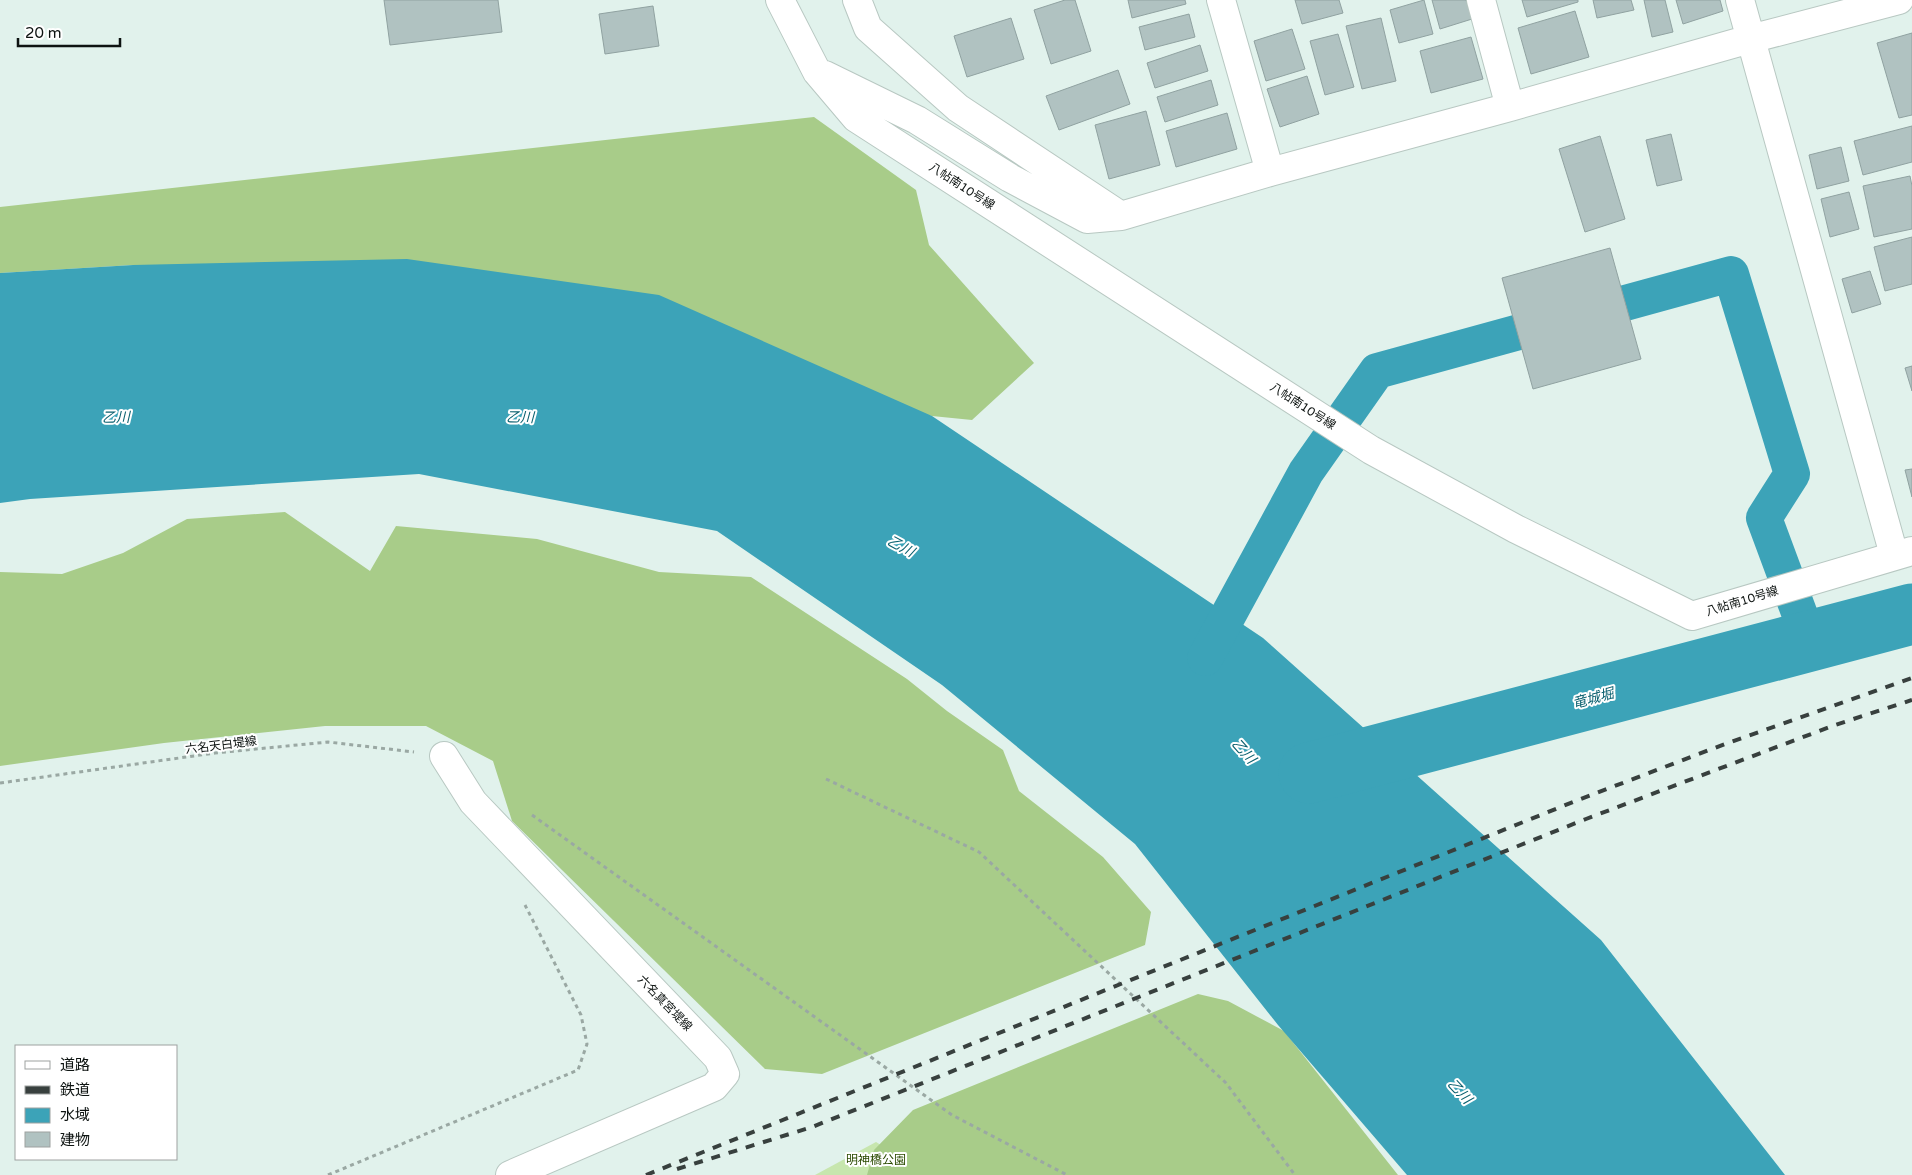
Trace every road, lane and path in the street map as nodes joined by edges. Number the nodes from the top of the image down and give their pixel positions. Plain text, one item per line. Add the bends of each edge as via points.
1 (780, 0) edge
2 (856, 0) edge
3 (1221, 0) edge
4 (1481, 0) edge
5 (1740, 0) edge
6 (1899, 0) edge
7 (1750, 39) junction
8 (817, 72) junction
9 (1510, 107) junction
10 (1270, 172) junction
11 (1121, 216) junction
12 (1903, 553) edge
13 (444, 756) joint
14 (826, 779) dead end
15 (0, 783) edge
16 (530, 813) dead end
17 (522, 899) dead end
18 (1293, 1174) edge
19 (328, 1175) edge
20 (510, 1175) edge
21 (1067, 1175) edge

1 - 8 street, 八帖南10号線
2 - 11 street via 868,28 958,108
3 - 10 street
4 - 9 street
5 - 7 street
6 - 7 street
7 - 9 street
7 - 12 street
8 - 11 street via 918,120 1010,178 1087,218
8 - 12 street, 八帖南10号線 via 856,118 1371,450 1516,530 1692,616
9 - 10 street
10 - 11 street
13 - 15 path, 六名天白堤線 via 328,742 215,753
13 - 20 street, 六名真宮堤線 via 473,802 718,1058 725,1074 714,1087
14 - 18 path via 979,852 1226,1084
16 - 21 path via 952,1116
17 - 19 path via 581,1015 587,1044 578,1070

